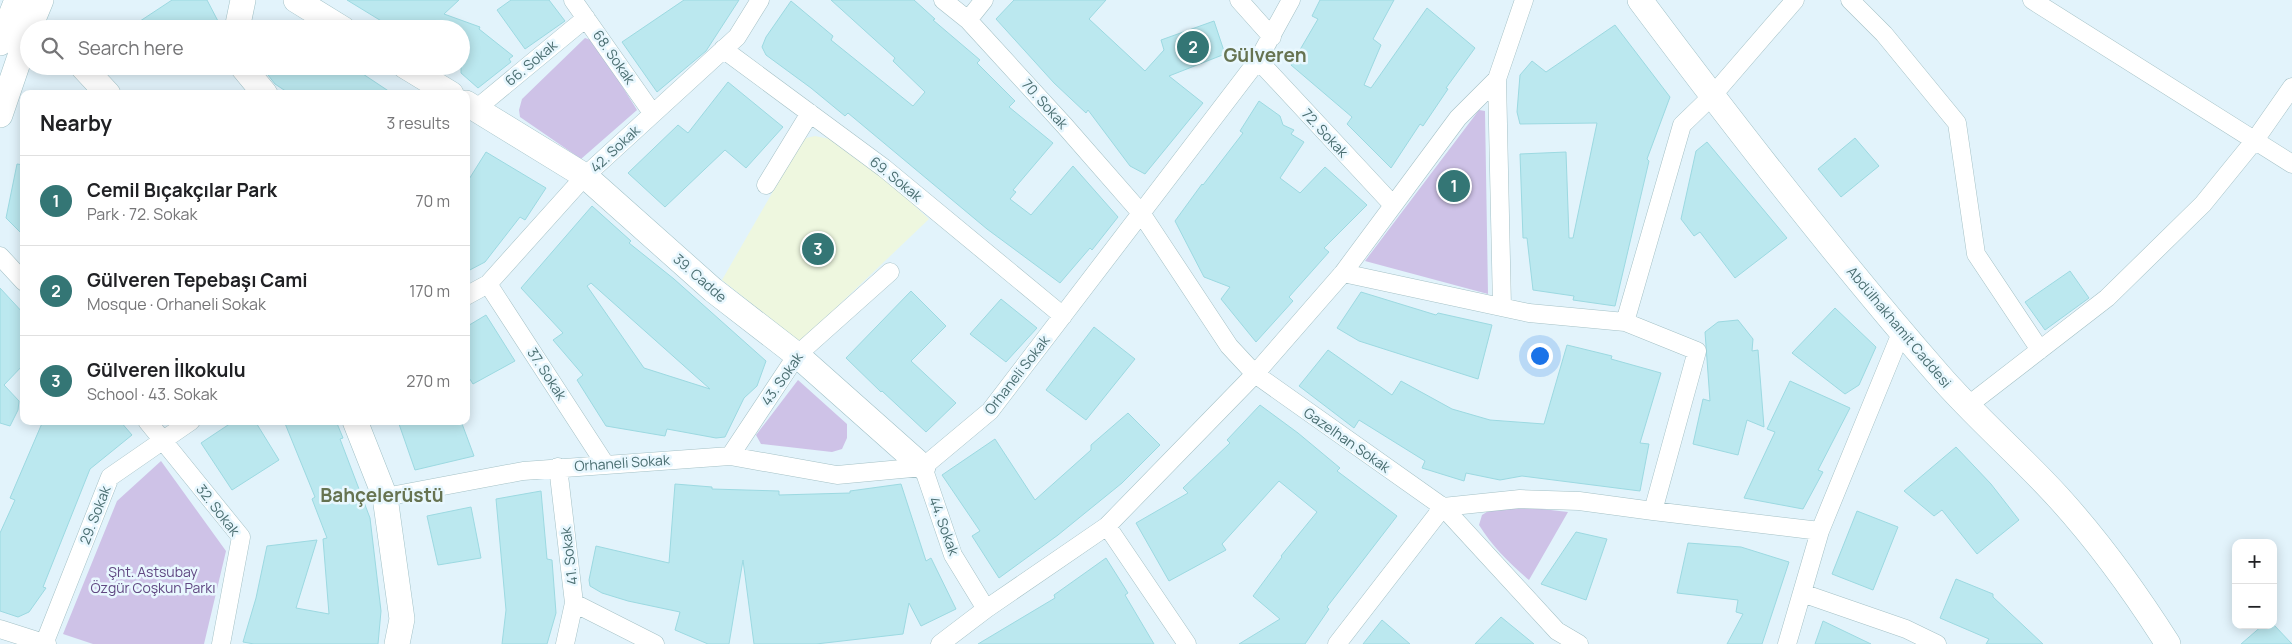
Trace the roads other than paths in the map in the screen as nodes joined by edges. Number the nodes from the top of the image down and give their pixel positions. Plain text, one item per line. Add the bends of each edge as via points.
1 (243, 0) edge
2 (296, 0) edge
3 (573, 0) edge
4 (760, 0) edge
5 (943, 0) edge
6 (984, 0) edge
7 (1239, 0) edge
8 (1292, 0) edge
9 (1524, 0) edge
10 (1640, 0) edge
11 (1795, 0) edge
12 (1850, 0) edge
13 (2032, 0) edge
14 (586, 18) junction
15 (239, 20) edge
16 (329, 20) edge
17 (968, 20) junction
18 (1272, 37) junction
19 (20, 42) edge
20 (723, 50) junction
21 (1258, 60) junction
22 (249, 75) edge
23 (420, 75) edge
24 (1497, 79) junction
25 (2292, 87) edge
26 (262, 90) edge
27 (444, 90) edge
28 (1712, 96) junction
29 (471, 106) edge
30 (810, 113) junction
31 (653, 114) junction
32 (0, 115) edge
33 (2255, 140) junction
34 (2292, 164) edge
35 (586, 176) junction
36 (766, 185) dead end
37 (1393, 205) junction
38 (1141, 213) junction
39 (0, 256) edge
40 (890, 272) dead end
41 (1343, 273) junction
42 (20, 278) edge
43 (488, 284) junction
44 (470, 294) edge
45 (1502, 307) junction
46 (1063, 316) junction
47 (1625, 322) junction
48 (1902, 332) junction
49 (2040, 350) junction
50 (796, 355) junction
51 (1255, 374) junction
52 (1966, 406) junction
53 (150, 425) edge
54 (185, 425) edge
55 (357, 425) edge
56 (163, 440) junction
57 (730, 456) junction
58 (605, 464) junction
59 (558, 467) junction
60 (923, 467) junction
61 (385, 497) junction
62 (1443, 507) junction
63 (1653, 512) junction
64 (1107, 526) junction
65 (1820, 531) junction
66 (1802, 593) junction
67 (574, 604) junction
68 (986, 609) junction
69 (0, 629) edge
70 (1553, 638) edge
71 (45, 644) edge
72 (220, 644) edge
73 (397, 644) edge
74 (565, 644) edge
75 (655, 644) edge
76 (940, 644) edge
77 (1186, 644) edge
78 (1336, 644) edge
79 (1579, 644) edge
80 (1787, 644) edge
81 (1937, 644) edge
82 (2168, 644) edge

1 - 15 street
2 - 16 street
3 - 14 street, 68. Sokak
4 - 20 street, 42. Sokak via 736,37
5 - 17 street, 70. Sokak
6 - 17 street
7 - 18 street
8 - 18 street, Orhaneli Sokak
9 - 24 street
10 - 28 street, Abdülhakhamit Caddesi
11 - 28 street
12 - 49 street via 1884,34 1958,123 1976,254
13 - 33 street
14 - 29 street, 66. Sokak
14 - 31 street, 68. Sokak
17 - 38 street, 70. Sokak
18 - 21 street, Orhaneli Sokak
19 - 32 street
20 - 30 street, 69. Sokak
20 - 31 street, 42. Sokak
21 - 37 street, 72. Sokak
21 - 38 street, Orhaneli Sokak
22 - 26 street
23 - 27 street
24 - 37 street via 1458,118
24 - 45 street
25 - 33 street
28 - 47 street via 1682,125
28 - 48 street, Abdülhakhamit Caddesi
29 - 35 street, 39. Cadde
30 - 36 street
30 - 46 street, 69. Sokak via 884,168
31 - 35 street, 42. Sokak
33 - 34 street
33 - 49 street via 2202,204 2107,298
35 - 43 street, 42. Sokak
35 - 50 street, 39. Cadde via 713,290
37 - 41 street
38 - 46 street, Orhaneli Sokak
38 - 51 street, Gazelhan Sokak via 1229,346
39 - 42 street
40 - 50 street, 43. Sokak
41 - 45 street
41 - 51 street
43 - 44 street, 42. Sokak
43 - 58 street, 37. Sokak
45 - 47 street via 1529,313
46 - 60 street, Orhaneli Sokak via 990,411
47 - 63 street via 1696,351
48 - 52 street, Abdülhakhamit Caddesi
48 - 65 street
49 - 52 street
50 - 57 street, 43. Sokak
50 - 60 street, 39. Cadde
51 - 62 street, Gazelhan Sokak
51 - 64 street
52 - 82 street, Abdülhakhamit Caddesi via 2058,496 2132,587
53 - 56 street, 32. Sokak
54 - 56 street, 29. Sokak
55 - 61 street
56 - 71 street, 29. Sokak via 110,477
56 - 72 street, 32. Sokak via 241,537
57 - 58 street, Orhaneli Sokak
57 - 60 street, Orhaneli Sokak via 837,475
58 - 59 street, Orhaneli Sokak
59 - 61 street, Orhaneli Sokak
59 - 67 street, 41. Sokak
60 - 68 street, 44. Sokak via 953,555
61 - 73 street via 402,619
62 - 63 street via 1520,499 1579,501
62 - 70 street, Gazelhan Sokak
62 - 78 street
63 - 65 street
64 - 68 street
64 - 77 street
65 - 66 street
66 - 80 street
66 - 81 street via 1906,629
67 - 74 street, 41. Sokak
67 - 75 street
68 - 76 street
69 - 71 street
70 - 79 street, Gazelhan Sokak

